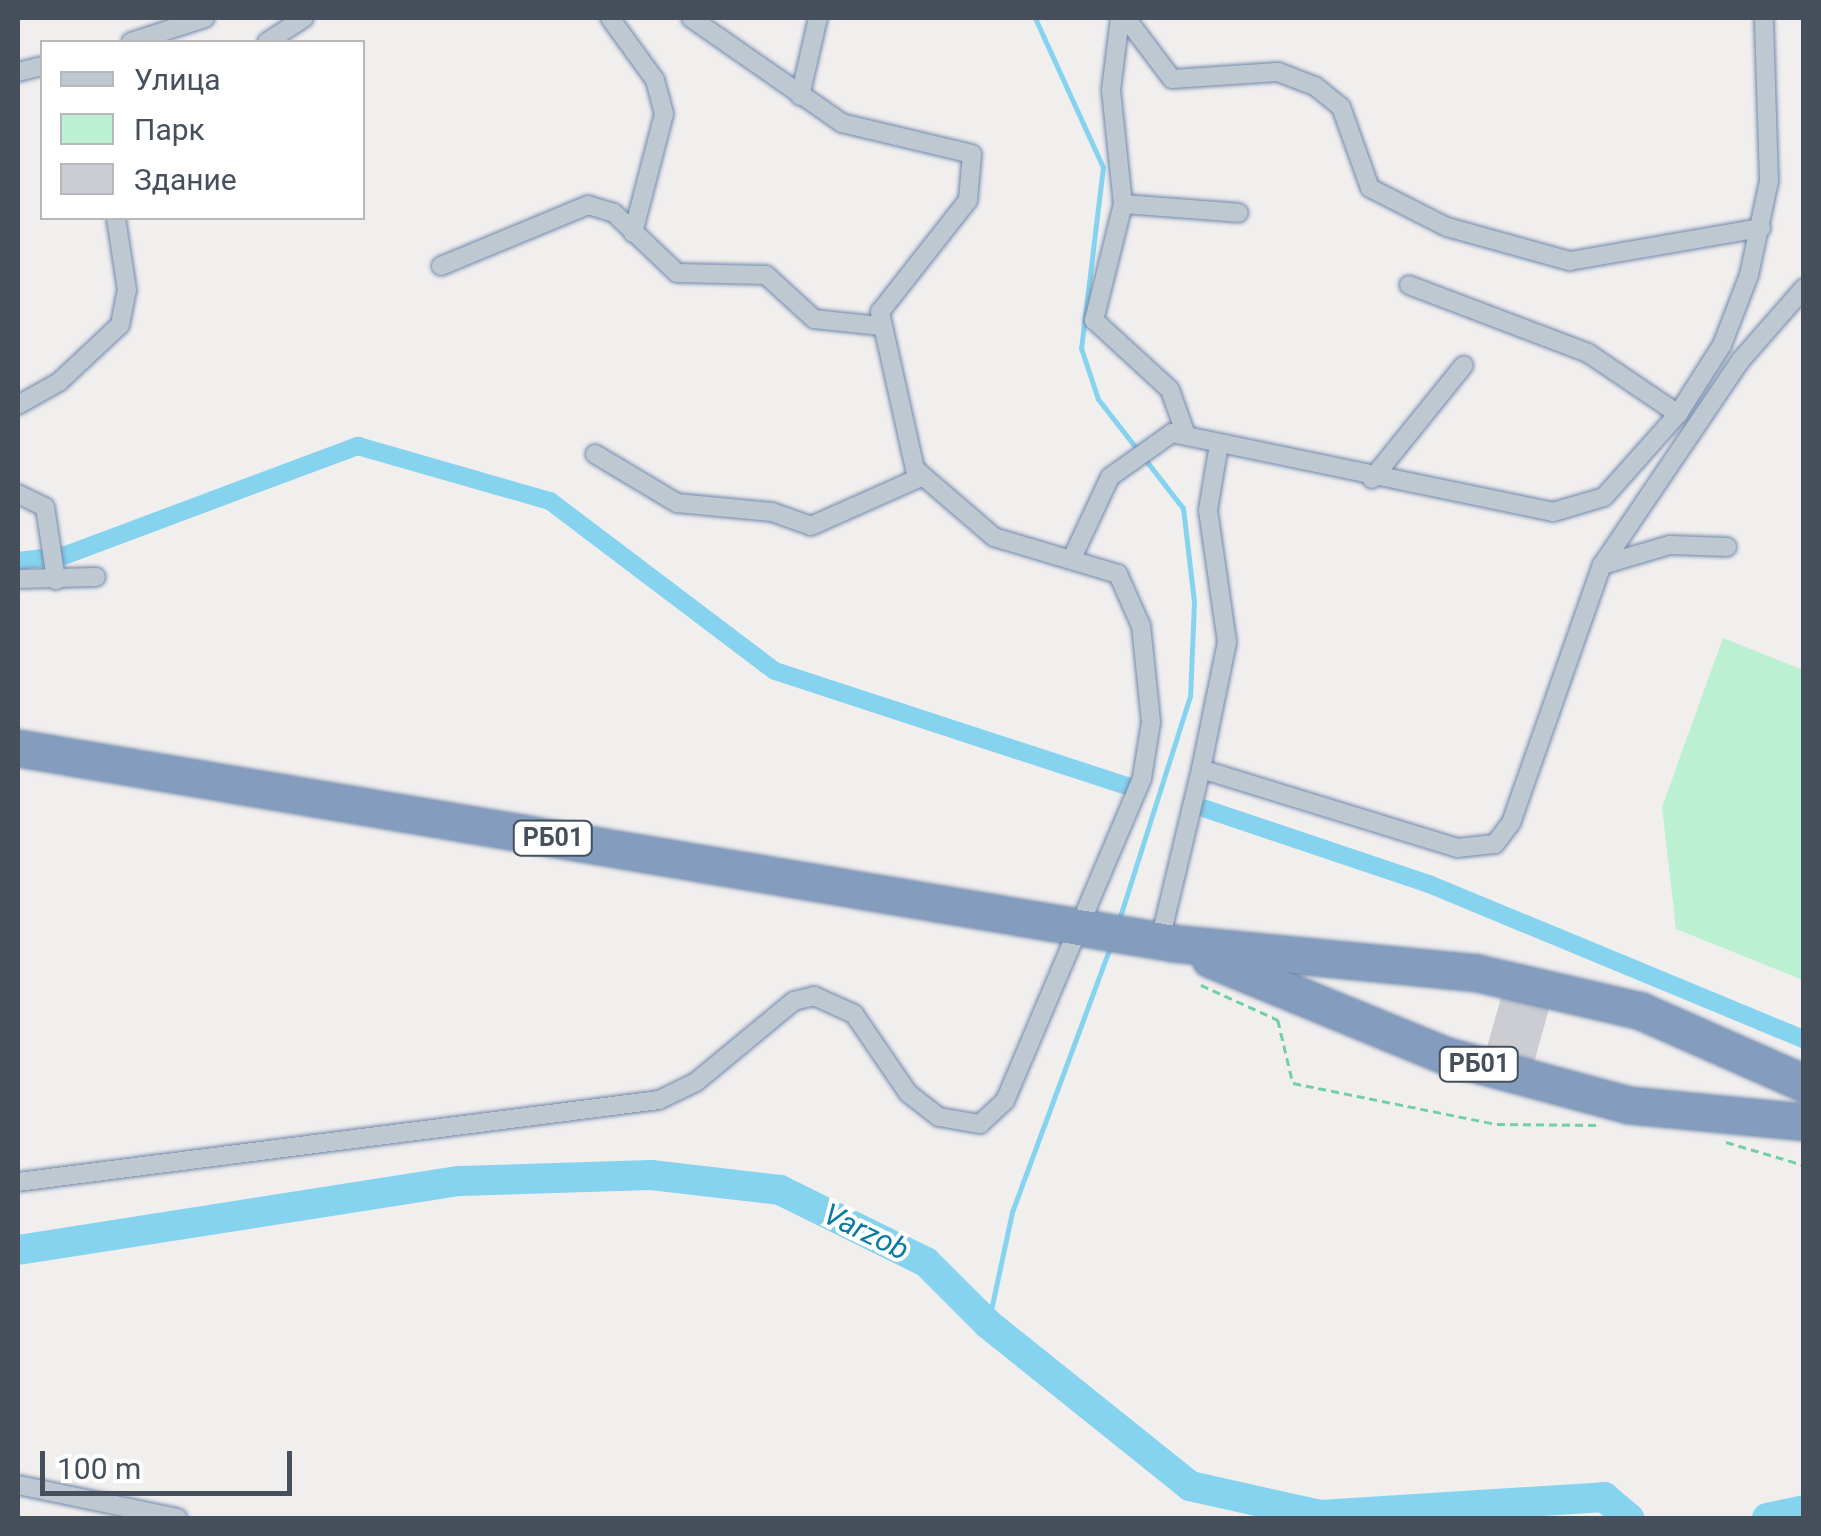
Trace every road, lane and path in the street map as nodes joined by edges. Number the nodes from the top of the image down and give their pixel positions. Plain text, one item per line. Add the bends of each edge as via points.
1 (205, 18) edge
2 (304, 18) edge
3 (610, 18) edge
4 (691, 18) edge
5 (818, 18) edge
6 (1123, 18) edge
7 (1764, 18) edge
8 (138, 40) edge
9 (270, 40) edge
10 (800, 96) junction
11 (1123, 204) junction
12 (1239, 213) dead end
13 (116, 220) edge
14 (1762, 228) junction
15 (633, 233) junction
16 (440, 266) dead end
17 (1408, 286) dead end
18 (1804, 288) edge
19 (879, 326) junction
20 (1722, 345) junction
21 (1741, 360) junction
22 (1464, 365) dead end
23 (18, 405) edge
24 (1678, 414) junction
25 (1186, 435) junction
26 (1219, 444) junction
27 (595, 454) dead end
28 (919, 478) junction
29 (1372, 480) junction
30 (18, 494) edge
31 (1727, 547) dead end
32 (1074, 556) junction
33 (1602, 565) junction
34 (56, 576) junction
35 (96, 576) dead end
36 (18, 579) edge
37 (18, 748) edge
38 (1201, 770) junction
39 (1084, 927) junction
40 (1159, 940) junction
41 (1194, 979) dead end
42 (1804, 1083) edge
43 (1804, 1122) edge
44 (1618, 1124) dead end
45 (1714, 1138) dead end
46 (1804, 1165) edge
47 (18, 1182) edge
48 (18, 1486) edge
49 (178, 1518) edge

1 - 8 street
2 - 9 street
3 - 15 street via 655,80 664,114
4 - 10 street
5 - 10 street
6 - 11 street via 1111,90
6 - 14 street via 1172,79 1278,72 1315,86 1341,107 1370,188 1447,227 1570,261
7 - 14 street
10 - 19 street via 842,123 966,150 976,161 968,200 897,281
11 - 12 street
11 - 25 street via 1096,327 1170,390
13 - 23 street via 127,290 120,325 59,382
14 - 20 street
15 - 16 street via 588,205
15 - 19 street via 677,273 766,275 814,319
17 - 24 street via 1588,353
18 - 21 street
19 - 28 street
20 - 21 street
20 - 24 street
21 - 33 street
22 - 29 street
24 - 29 street via 1627,480 1568,511
25 - 26 street
25 - 32 street via 1160,437 1110,476
26 - 29 street
26 - 38 street via 1208,510 1226,642
27 - 28 street via 676,503 772,512 810,526
28 - 32 street via 994,537
30 - 34 street via 45,507
31 - 33 street via 1670,544
32 - 39 street via 1128,586 1151,722 1142,778
33 - 38 street via 1511,823 1487,850
34 - 35 street
34 - 36 street
37 - 39 highway, РБ01
38 - 40 street
39 - 40 highway, РБ01
39 - 47 street via 1005,1101 980,1124 954,1124 922,1106 854,1014 814,996 659,1100
40 - 42 highway, РБ01 via 1532,984 1641,1011
40 - 43 highway, РБ01 via 1447,1056 1629,1105
41 - 44 path via 1278,1020 1293,1083 1497,1124
45 - 46 path
48 - 49 street

